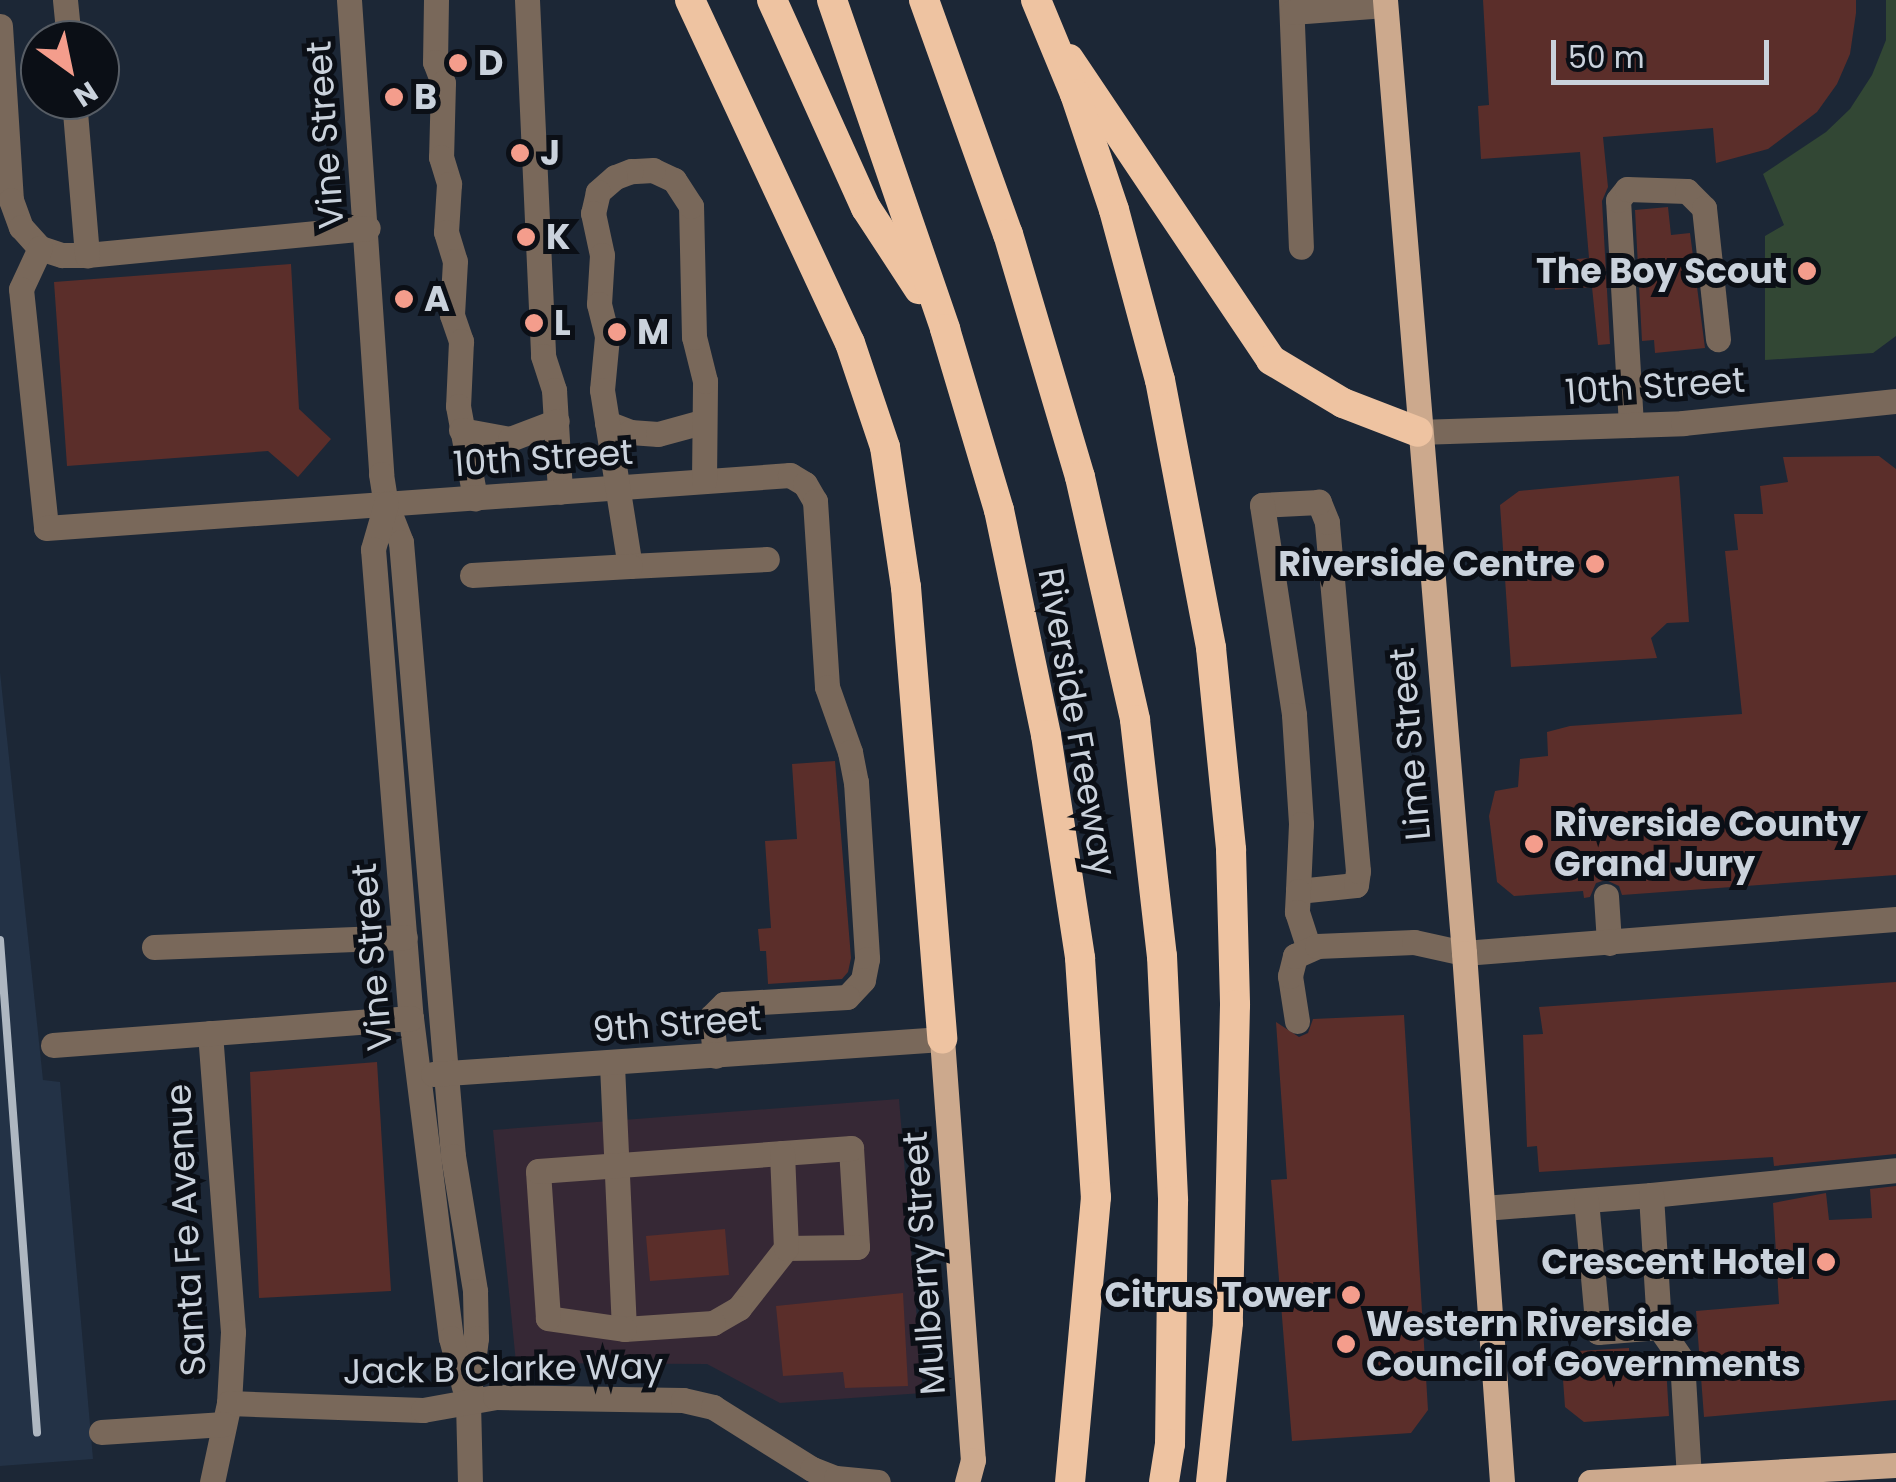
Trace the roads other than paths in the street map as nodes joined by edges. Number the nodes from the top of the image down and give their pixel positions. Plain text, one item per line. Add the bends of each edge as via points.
1 (350, 0) edge
2 (436, 0) edge
3 (527, 0) edge
4 (690, 0) edge
5 (772, 0) edge
6 (832, 0) edge
7 (924, 0) edge
8 (1033, 0) edge
9 (1385, 2) edge
10 (1292, 6) edge
11 (0, 26) edge
12 (76, 120) edge
13 (368, 228) junction
14 (1301, 247) dead end
15 (40, 248) junction
16 (87, 255) junction
17 (945, 329) junction
18 (1718, 339) dead end
19 (1896, 401) edge
20 (557, 421) junction
21 (702, 422) junction
22 (607, 423) junction
23 (1632, 426) junction
24 (461, 430) junction
25 (1418, 432) junction
26 (704, 481) junction
27 (617, 489) junction
28 (560, 492) junction
29 (475, 498) junction
30 (386, 504) junction
31 (767, 559) dead end
32 (630, 566) junction
33 (472, 575) dead end
34 (1298, 892) junction
35 (1606, 896) dead end
36 (1896, 920) edge
37 (405, 937) junction
38 (1610, 942) junction
39 (154, 946) dead end
40 (1309, 949) junction
41 (1464, 953) junction
42 (412, 1018) junction
43 (1297, 1020) dead end
44 (210, 1033) junction
45 (942, 1039) junction
46 (52, 1045) dead end
47 (715, 1056) junction
48 (612, 1065) junction
49 (448, 1074) junction
50 (417, 1075) junction
51 (782, 1153) junction
52 (617, 1165) junction
53 (1896, 1170) edge
54 (1651, 1195) junction
55 (1586, 1202) junction
56 (1483, 1208) junction
57 (786, 1248) junction
58 (1659, 1327) junction
59 (624, 1329) junction
60 (468, 1402) junction
61 (226, 1414) junction
62 (102, 1432) dead end
63 (1896, 1465) edge
64 (470, 1472) edge
65 (1688, 1476) junction
66 (212, 1482) edge
67 (878, 1482) edge
68 (967, 1482) edge
69 (1070, 1482) edge
70 (1164, 1482) edge
71 (1210, 1482) edge
72 (1502, 1482) edge
73 (1590, 1482) edge

1 - 13 street, Vine Street
2 - 24 street via 452,315 461,342
3 - 20 street via 543,356
4 - 45 highway via 850,343 884,446 906,587
5 - 17 highway via 866,208
6 - 17 highway, Riverside Freeway
7 - 70 highway, Riverside Freeway via 1008,234 1080,477 1135,720 1162,956 1173,1201
8 - 25 highway via 1271,360 1343,403
8 - 71 highway, bridge via 1075,94 1114,210 1160,380 1211,648 1230,850 1233,1144 1228,1323
9 - 10 street
9 - 25 main road, Lime Street
10 - 14 street
11 - 15 street via 11,200 21,227
12 - 16 street
13 - 16 street
13 - 30 street, Vine Street
15 - 16 street
15 - 30 street, 10th Street via 21,289 46,528
17 - 69 highway, Riverside Freeway via 999,510 1046,735 1080,958 1096,1197
18 - 23 street via 1704,208 1678,189 1628,189 1621,194
19 - 23 street, 10th Street
20 - 24 street via 510,439
20 - 28 street
21 - 22 street via 658,434
21 - 22 street via 692,206 674,180 653,170 614,177 598,192 593,213 602,255
21 - 26 street
22 - 27 street
23 - 25 street, 10th Street
24 - 29 street
25 - 41 main road, Lime Street
26 - 27 street, 10th Street
26 - 47 street, 10th Street via 790,475 814,501 827,687 856,782 868,959 863,980 847,997 724,1004 711,1016
27 - 28 street, 10th Street
27 - 32 street
28 - 29 street, 10th Street
29 - 30 street, 10th Street
30 - 37 street, Vine Street via 373,549
30 - 49 street, Vine Street via 401,542
31 - 32 street
32 - 33 street
34 - 34 street via 1294,715 1262,505 1319,502 1327,522 1356,885
34 - 40 street via 1296,912
35 - 38 street
36 - 38 street
37 - 39 street
37 - 42 street, Vine Street
38 - 41 street
40 - 41 street via 1414,942
40 - 43 street via 1295,956 1290,976
41 - 56 main road, Lime Street
42 - 44 street
42 - 50 street, Vine Street
44 - 46 street
44 - 61 street, Santa Fe Avenue via 233,1332
45 - 47 street, 9th Street
45 - 68 main road, Mulberry Street via 973,1460
47 - 48 street, 9th Street
48 - 49 street, 9th Street
48 - 52 street
49 - 50 street, 9th Street
49 - 60 street, Vine Street via 453,1156 475,1291
50 - 60 street, Vine Street via 451,1338
51 - 52 street
51 - 57 street
51 - 57 street via 851,1148 857,1247
52 - 59 street
52 - 59 street via 538,1171 548,1318
53 - 54 street
54 - 55 street
54 - 58 street
55 - 56 street
55 - 58 street via 1598,1332
56 - 72 main road, Lime Street
57 - 59 street via 740,1308 713,1323
58 - 65 street via 1682,1360
60 - 61 street, Jack B Clarke Way via 422,1410
60 - 64 street, Vine Street
60 - 67 street, Jack B Clarke Way via 683,1400 713,1406 812,1469
61 - 62 street, Jack B Clarke Way
61 - 66 street, Santa Fe Avenue
63 - 65 main road
65 - 73 main road

